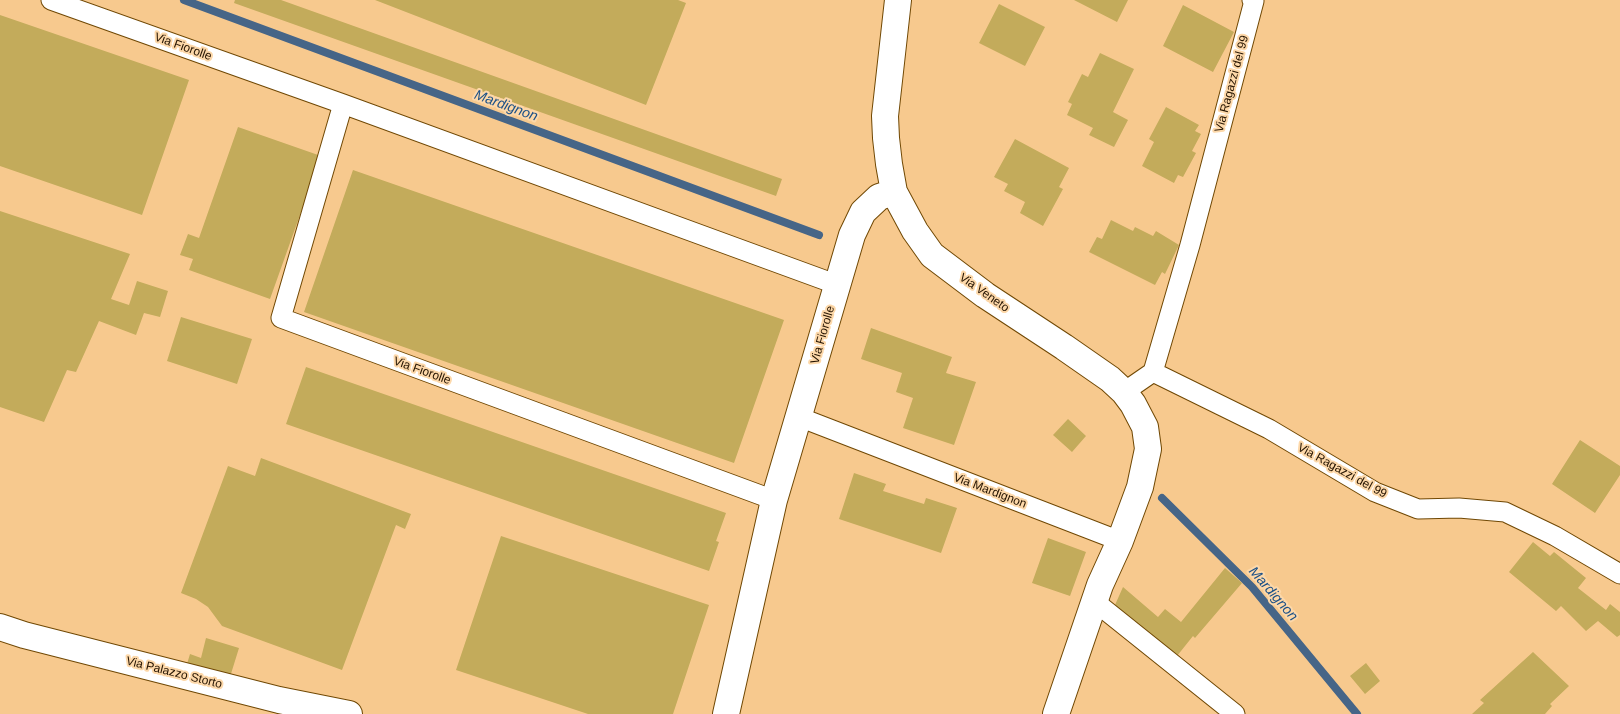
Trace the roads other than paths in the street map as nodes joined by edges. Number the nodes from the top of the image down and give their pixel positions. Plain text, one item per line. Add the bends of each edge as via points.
1 (51, 0) edge
2 (898, 0) edge
3 (1252, 0) edge
4 (343, 104) junction
5 (894, 192) junction
6 (838, 285) junction
7 (1153, 372) junction
8 (1124, 392) junction
9 (799, 417) junction
10 (774, 500) junction
11 (1120, 540) junction
12 (1620, 574) edge
13 (1094, 601) junction
14 (0, 627) edge
15 (349, 714) edge
16 (726, 714) edge
17 (1056, 714) edge
18 (1235, 714) edge

1 - 4 street, Via Fiorolle
2 - 5 street, Via Veneto via 885,116
3 - 7 street, Via Ragazzi del 99 via 1195,226
4 - 6 street, Via Fiorolle
4 - 10 street, Via Fiorolle via 281,318
5 - 6 street, Via Fiorolle via 879,197 863,212 852,235
5 - 8 street, Via Veneto via 932,255 985,295 1102,373
6 - 9 street, Via Fiorolle
7 - 8 street
7 - 12 street, Via Ragazzi del 99 via 1269,429 1375,492 1418,510 1459,508 1505,512 1555,536
8 - 11 street, Via Veneto via 1145,426 1148,449 1140,488
9 - 10 street, Via Fiorolle
9 - 11 street, Via Mardignon
10 - 16 street, Via Fiorolle
11 - 13 street
13 - 17 street
13 - 18 street
14 - 15 street, Via Palazzo Storto via 279,700

